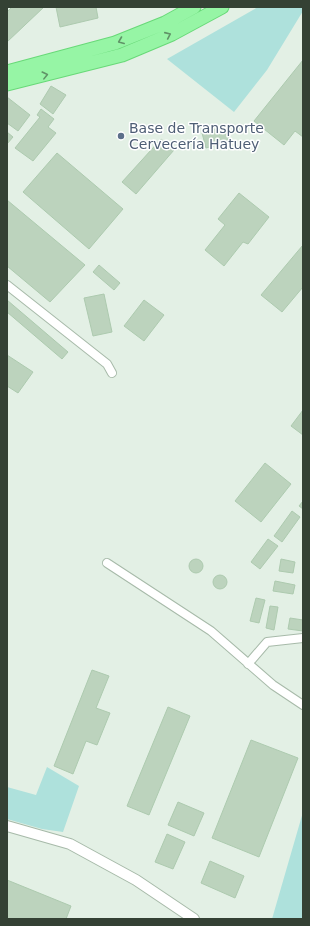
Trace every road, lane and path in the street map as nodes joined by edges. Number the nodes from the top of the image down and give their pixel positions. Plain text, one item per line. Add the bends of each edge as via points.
1 (194, 7) edge
2 (222, 7) edge
3 (7, 72) edge
4 (7, 84) edge
5 (7, 285) edge
6 (112, 374) dead end
7 (107, 563) dead end
8 (303, 638) edge
9 (248, 664) junction
10 (303, 704) edge
11 (7, 826) edge
12 (194, 919) edge

1 -> 3 main road via 165,23 115,43
4 -> 2 main road via 122,55 172,34
5 - 6 street via 107,364
7 - 9 street via 211,631
8 - 9 street via 268,642
9 - 10 street via 273,685
11 - 12 street via 70,844 136,880

